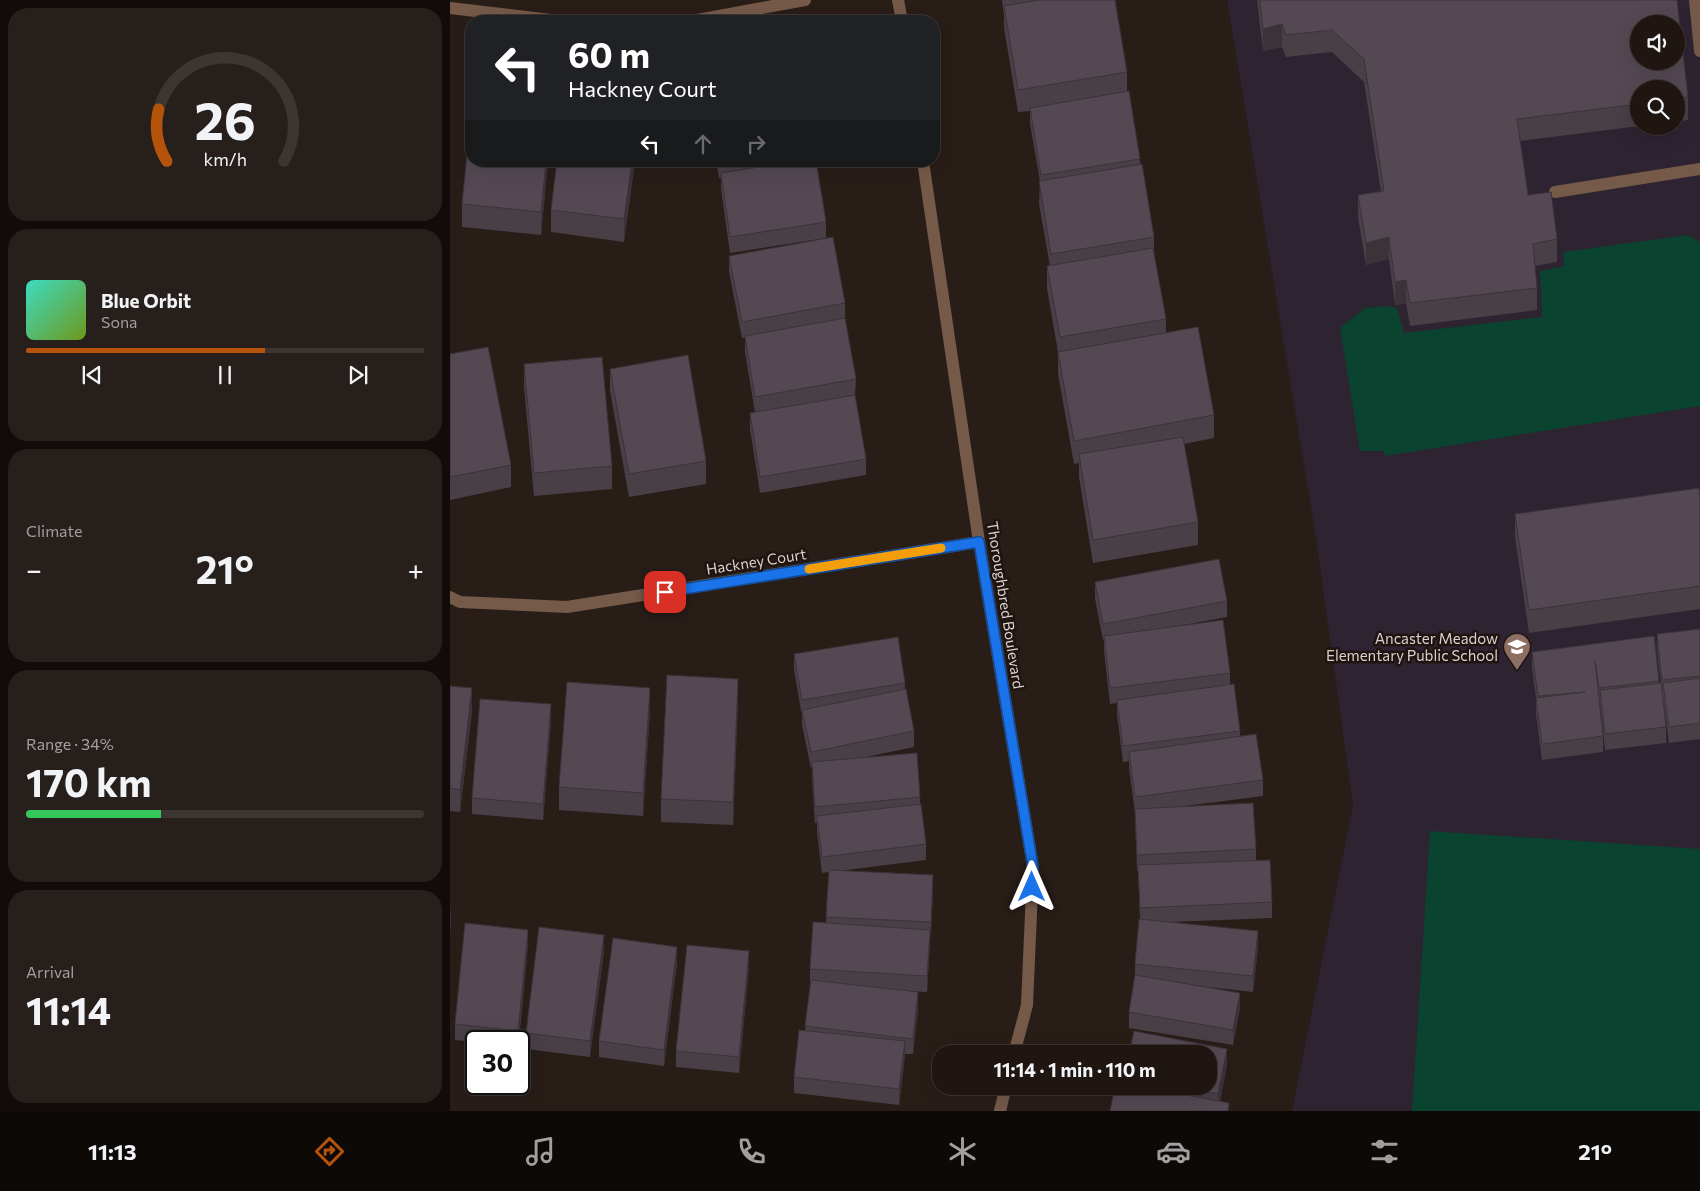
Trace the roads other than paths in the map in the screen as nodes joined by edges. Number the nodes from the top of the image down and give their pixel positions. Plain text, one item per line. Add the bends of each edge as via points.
1 (805, 0) edge
2 (898, 0) edge
3 (1695, 0) edge
4 (450, 8) edge
5 (509, 15) edge
6 (724, 15) edge
7 (901, 15) edge
8 (1700, 51) edge
9 (924, 167) edge
10 (1700, 169) edge
11 (1555, 192) dead end
12 (979, 542) junction
13 (450, 597) edge
14 (1016, 1045) edge
15 (1004, 1095) edge
16 (1000, 1111) edge

1 - 6 street
2 - 7 street
3 - 8 street
4 - 5 street
9 - 12 street, Thoroughbred Boulevard
10 - 11 street
12 - 13 street, Hackney Court via 567,607 460,602
12 - 14 street, Thoroughbred Boulevard via 1033,867 1026,1005
15 - 16 street

